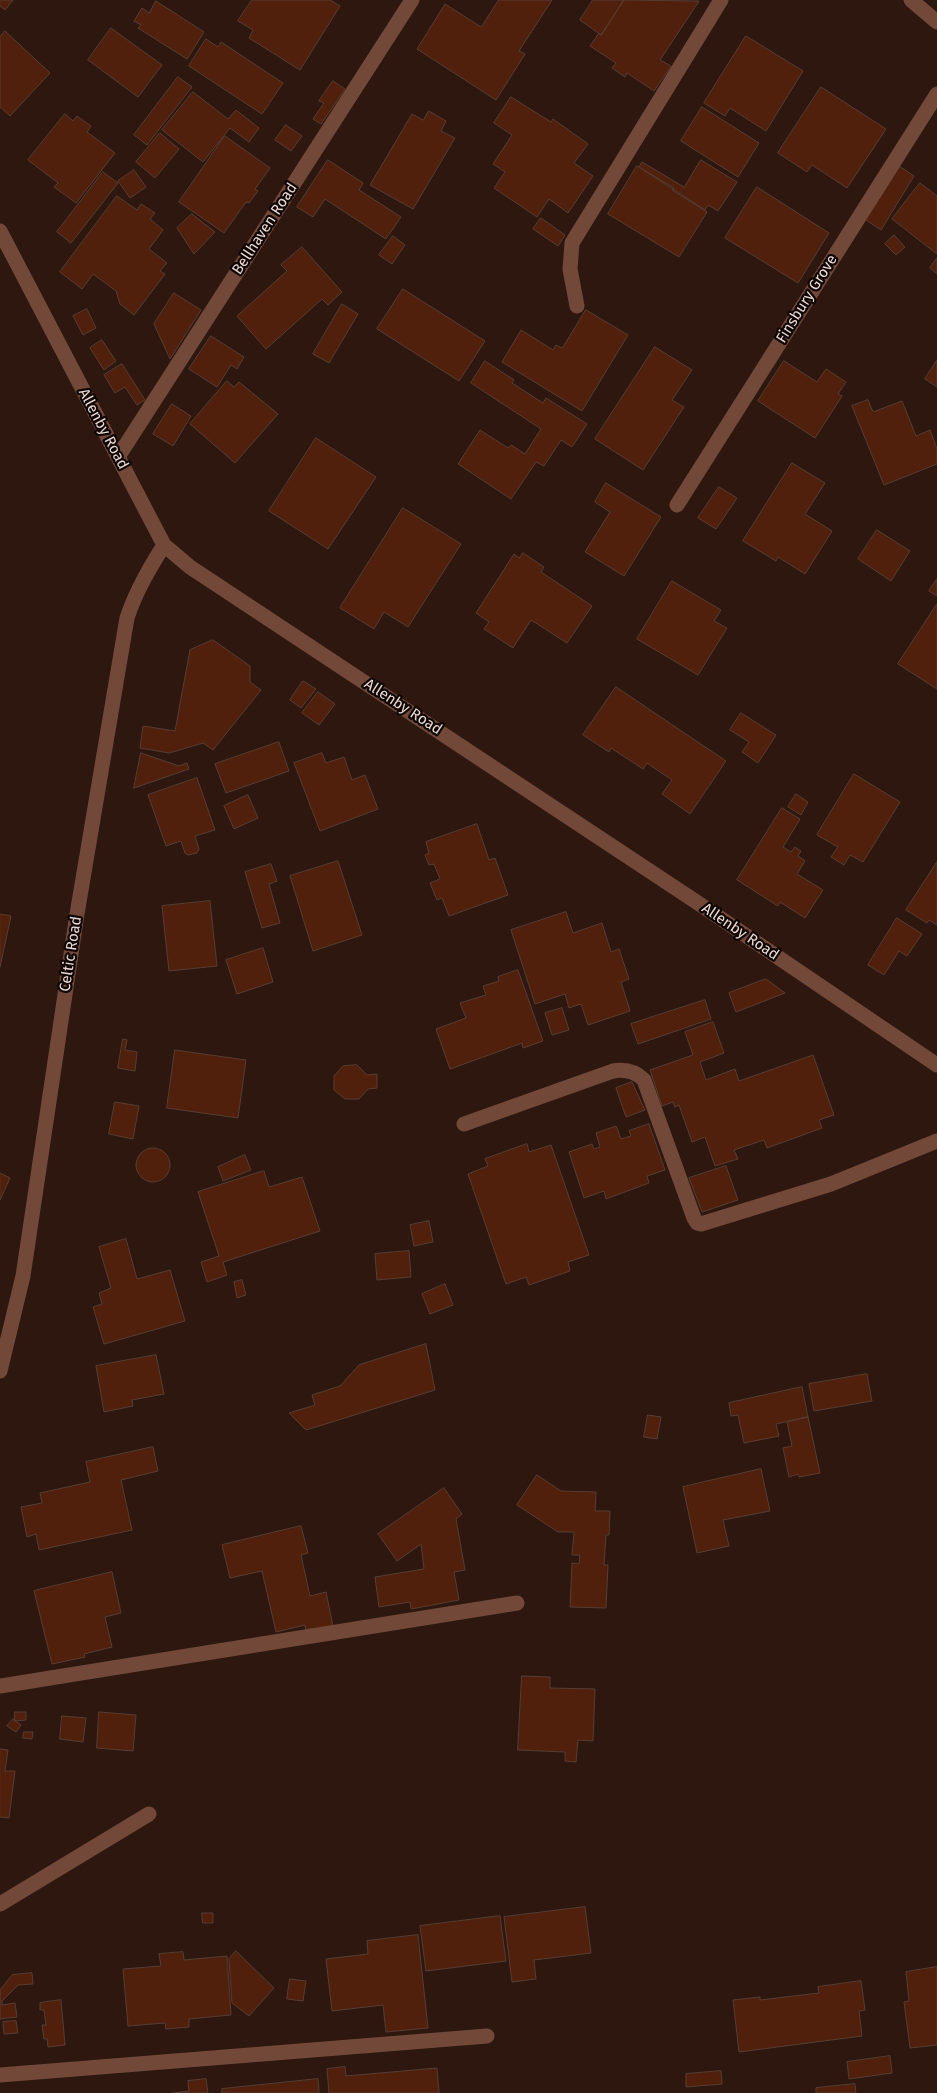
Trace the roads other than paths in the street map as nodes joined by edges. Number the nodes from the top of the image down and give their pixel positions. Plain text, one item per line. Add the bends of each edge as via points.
1 (412, 0) edge
2 (721, 0) edge
3 (911, 0) edge
4 (937, 22) edge
5 (937, 94) edge
6 (0, 231) edge
7 (577, 306) dead end
8 (118, 457) junction
9 (677, 505) dead end
10 (164, 545) junction
11 (937, 1065) edge
12 (464, 1124) dead end
13 (937, 1141) edge
14 (0, 1371) edge
15 (517, 1603) dead end
16 (0, 1686) edge
17 (149, 1814) dead end
18 (0, 1904) edge
19 (487, 2036) dead end
20 (0, 2075) edge

1 - 8 street, Bellhaven Road
2 - 7 street via 572,243 570,269
3 - 4 street
5 - 9 street, Finsbury Grove
6 - 8 street, Allenby Road
8 - 10 street, Allenby Road
10 - 11 street, Allenby Road via 190,567
10 - 14 street, Celtic Road via 138,587 126,618 77,914 23,1276
12 - 13 street via 613,1071 626,1070 636,1074 644,1080 694,1218 701,1224 831,1184
15 - 16 street
17 - 18 street
19 - 20 street

